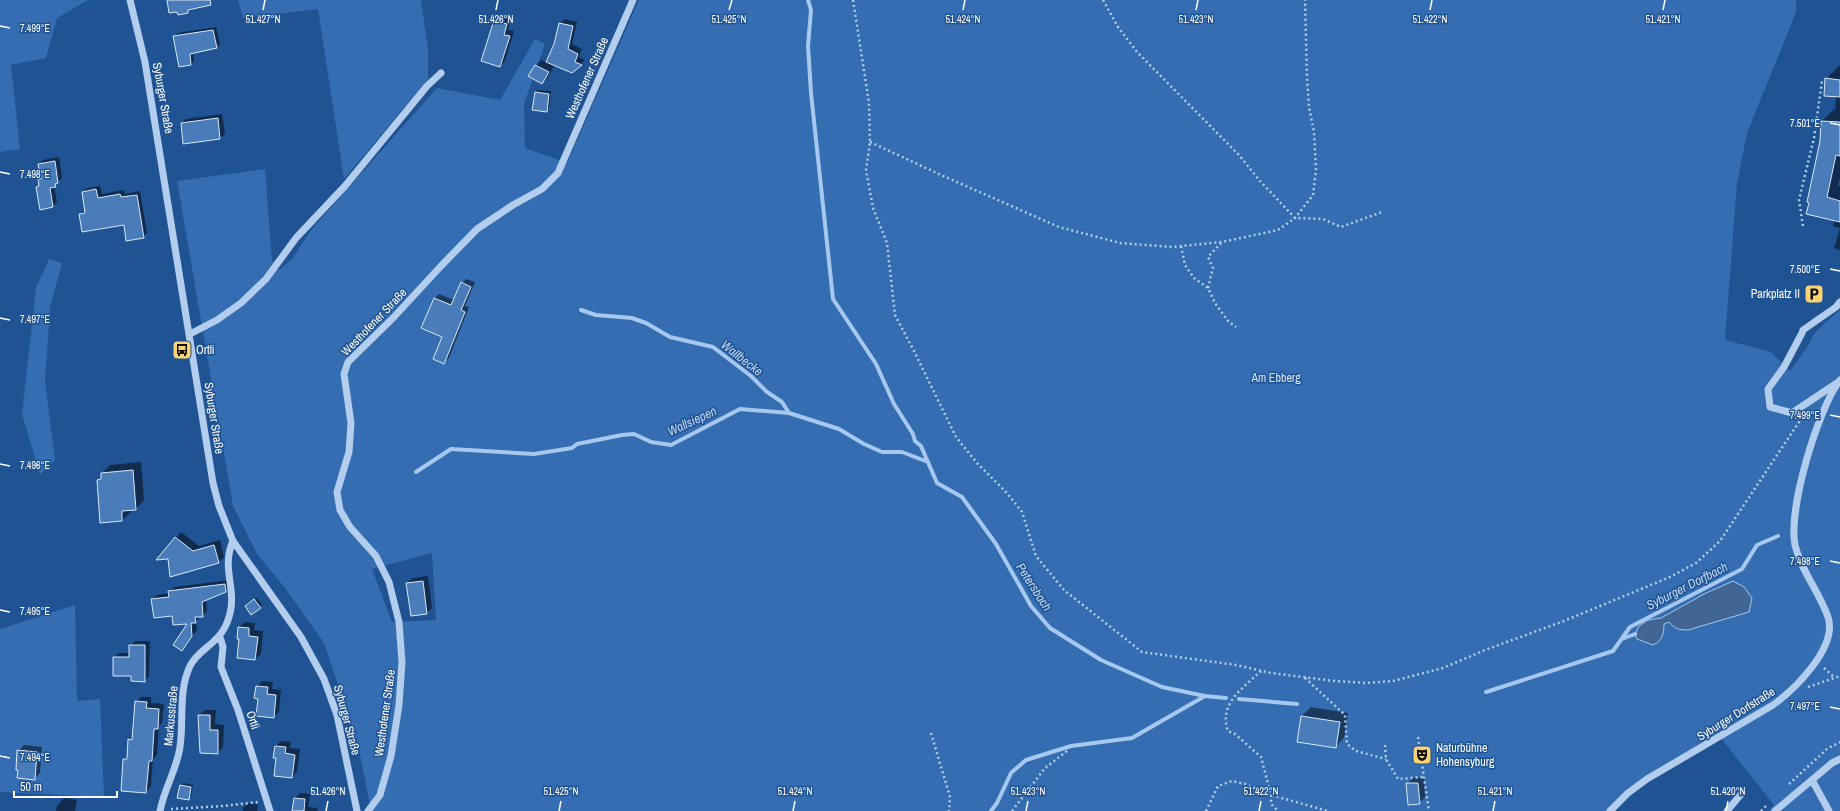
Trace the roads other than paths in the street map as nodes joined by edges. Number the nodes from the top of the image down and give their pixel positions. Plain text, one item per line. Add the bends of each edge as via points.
1 (130, 0) edge
2 (633, 0) edge
3 (441, 72) dead end
4 (1840, 302) edge
5 (190, 334) junction
6 (1839, 381) edge
7 (233, 541) junction
8 (222, 634) junction
9 (1840, 759) edge
10 (1812, 780) junction
11 (1742, 793) dead end
12 (160, 810) edge
13 (270, 811) edge
14 (356, 811) edge
15 (368, 811) edge
16 (1610, 811) edge
17 (1727, 811) edge
18 (1775, 811) edge
19 (1829, 811) edge

1 - 5 street, Syburger Straße via 145,62
2 - 15 street, Westhofener Straße via 558,173 542,189 512,205 477,229 348,362 344,374 351,423 349,452 337,492 340,510 350,527 376,556 389,582 399,622 402,662 391,756 380,795
3 - 5 street via 345,186 296,238 266,279 241,303 217,320
4 - 6 street via 1803,332 1784,367 1768,389 1770,406 1792,413
5 - 7 street, Syburger Straße via 214,483 219,506
6 - 16 street, Syburger Dorfstraße via 1814,434 1796,505 1794,525 1795,544 1802,566 1829,621 1826,644 1816,661 1788,694 1647,780 1628,793
7 - 8 street via 227,561 233,597
7 - 14 street, Syburger Straße via 301,636 324,679 337,715
8 - 12 street, Markusstraße via 197,658 188,673 180,747
8 - 13 street, Ortli via 221,667 238,710
9 - 10 street
10 - 18 street
10 - 19 street
11 - 17 street

